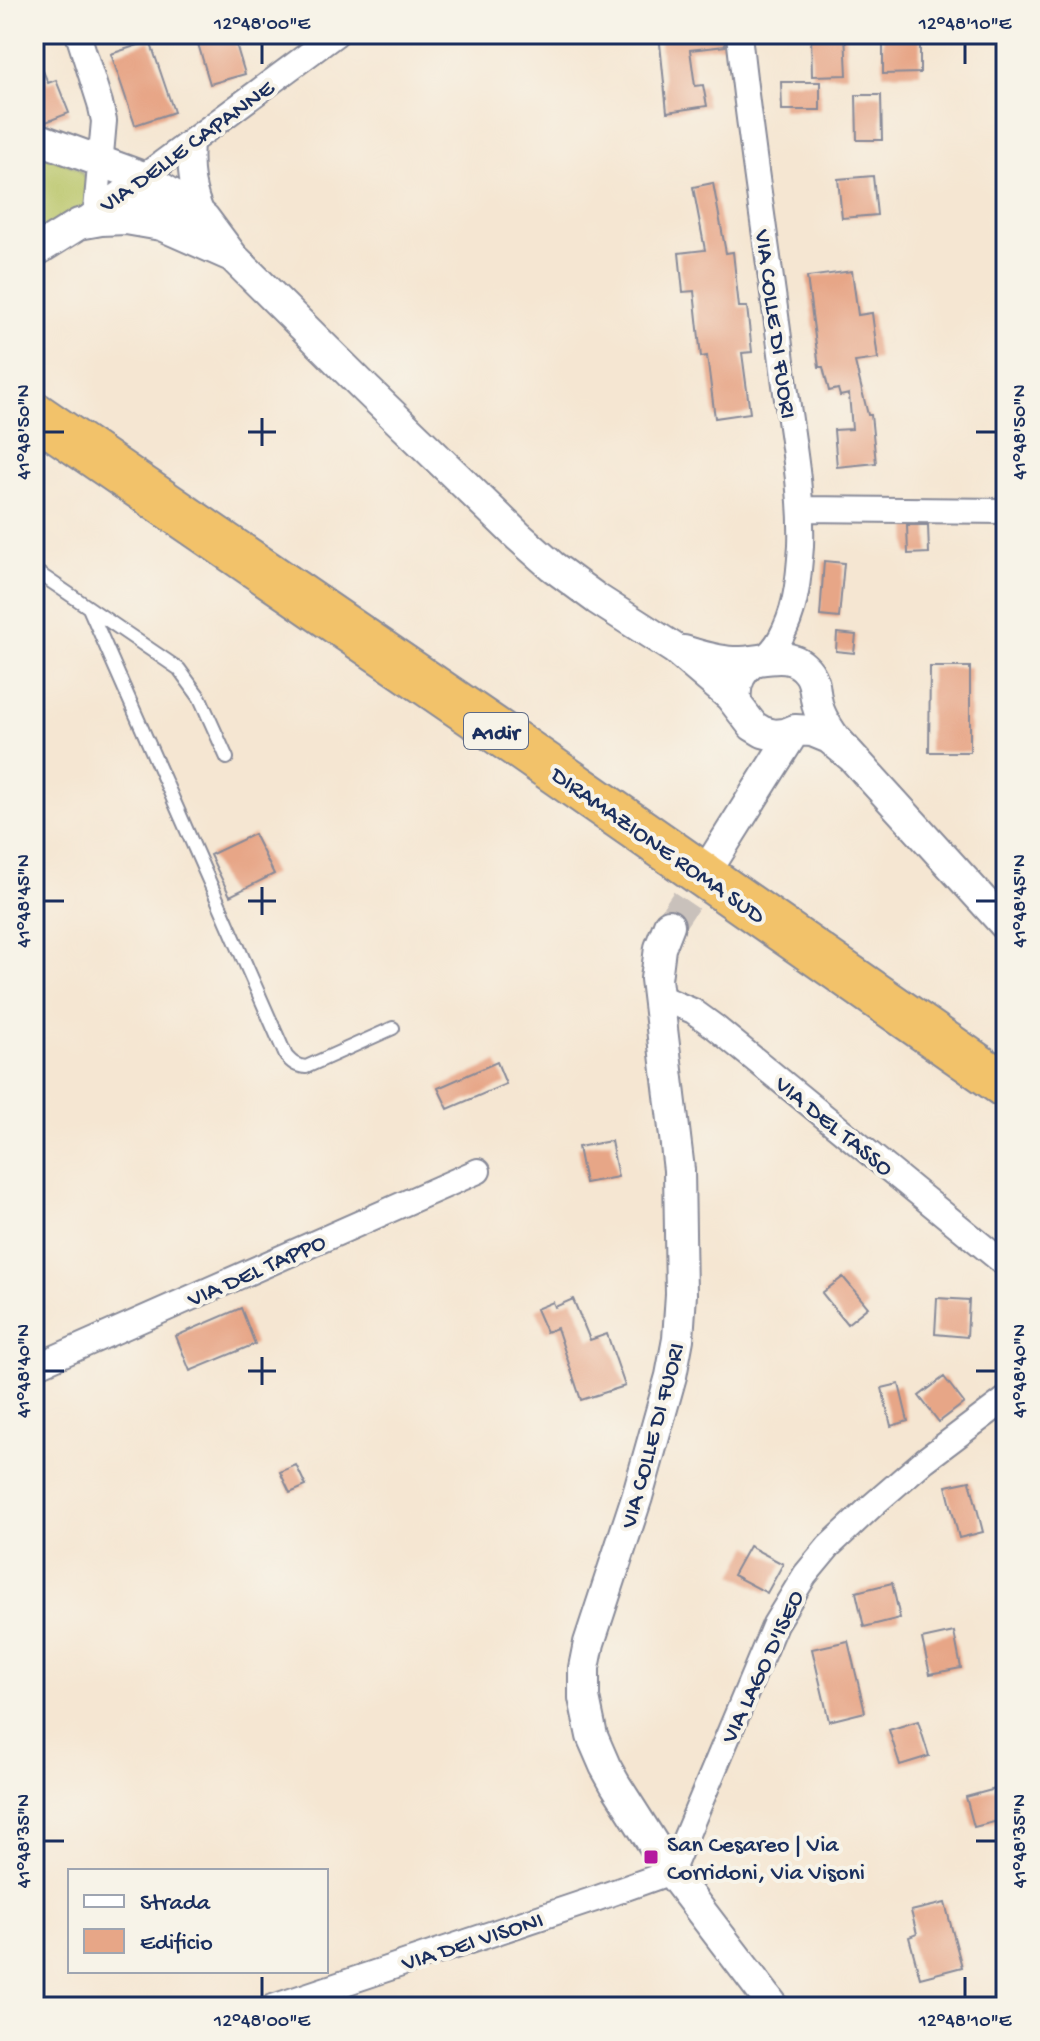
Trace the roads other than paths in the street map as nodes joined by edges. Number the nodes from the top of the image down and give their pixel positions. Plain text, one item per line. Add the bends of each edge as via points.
1 (78, 34) edge
2 (336, 34) edge
3 (739, 34) edge
4 (34, 137) edge
5 (191, 142) junction
6 (101, 161) junction
7 (135, 183) junction
8 (87, 218) junction
9 (195, 227) junction
10 (34, 252) edge
11 (34, 414) edge
12 (34, 448) edge
13 (801, 509) junction
14 (1006, 511) edge
15 (34, 570) edge
16 (89, 608) junction
17 (791, 615) junction
18 (675, 649) junction
19 (762, 660) junction
20 (799, 663) junction
21 (816, 701) junction
22 (748, 720) junction
23 (795, 730) junction
24 (852, 757) junction
25 (227, 758) dead end
26 (760, 787) junction
27 (714, 859) tunnel mouth
28 (669, 925) tunnel mouth
29 (1006, 926) edge
30 (657, 996) junction
31 (393, 1028) dead end
32 (1006, 1086) edge
33 (1006, 1118) edge
34 (478, 1171) dead end
35 (1006, 1265) edge
36 (34, 1367) edge
37 (1006, 1399) edge
38 (671, 1872) junction
39 (273, 2007) edge
40 (774, 2007) edge

1 - 6 street via 102,112
2 - 5 street, VIA DELLE CAPANNE
3 - 13 street, VIA COLLE DI FUORI
4 - 6 street
5 - 7 street, VIA DELLE CAPANNE
5 - 9 street
6 - 7 street
6 - 8 street
7 - 8 street, VIA DELLE CAPANNE
7 - 9 street via 180,199
8 - 9 street
8 - 10 street, VIA DELLE CAPANNE
9 - 18 street via 233,257 539,554
11 - 32 highway, DIRAMAZIONE ROMA SUD / A1dir
12 - 33 highway, DIRAMAZIONE ROMA SUD / A1dir
13 - 14 street
13 - 17 street, VIA COLLE DI FUORI
15 - 16 lane
16 - 25 lane via 186,677
16 - 31 lane via 286,1056 306,1067
17 - 19 street, VIA COLLE DI FUORI
17 - 20 street, VIA COLLE DI FUORI
18 - 19 street via 729,662
18 - 22 street via 730,696
19 - 20 street via 781,657
19 - 22 street via 740,683 738,693
20 - 21 street via 815,684
21 - 23 street via 811,716
21 - 24 street via 827,727
22 - 23 street via 774,735
22 - 26 street via 764,756
23 - 24 street via 822,734
23 - 26 street
24 - 29 street
26 - 27 street
28 - 30 street, VIA COLLE DI FUORI via 658,958
30 - 35 street, VIA DEL TASSO via 715,1027
30 - 38 street, VIA COLLE DI FUORI via 679,1170 678,1339 645,1469 587,1651 583,1690 592,1736 605,1766
34 - 36 street, VIA DEL TAPPO
37 - 38 street, VIA LAGO D'ISEO via 874,1504 805,1575 775,1624
38 - 39 street, VIA DEI VISONI
38 - 40 street, VIA COLLE DI FUORI

